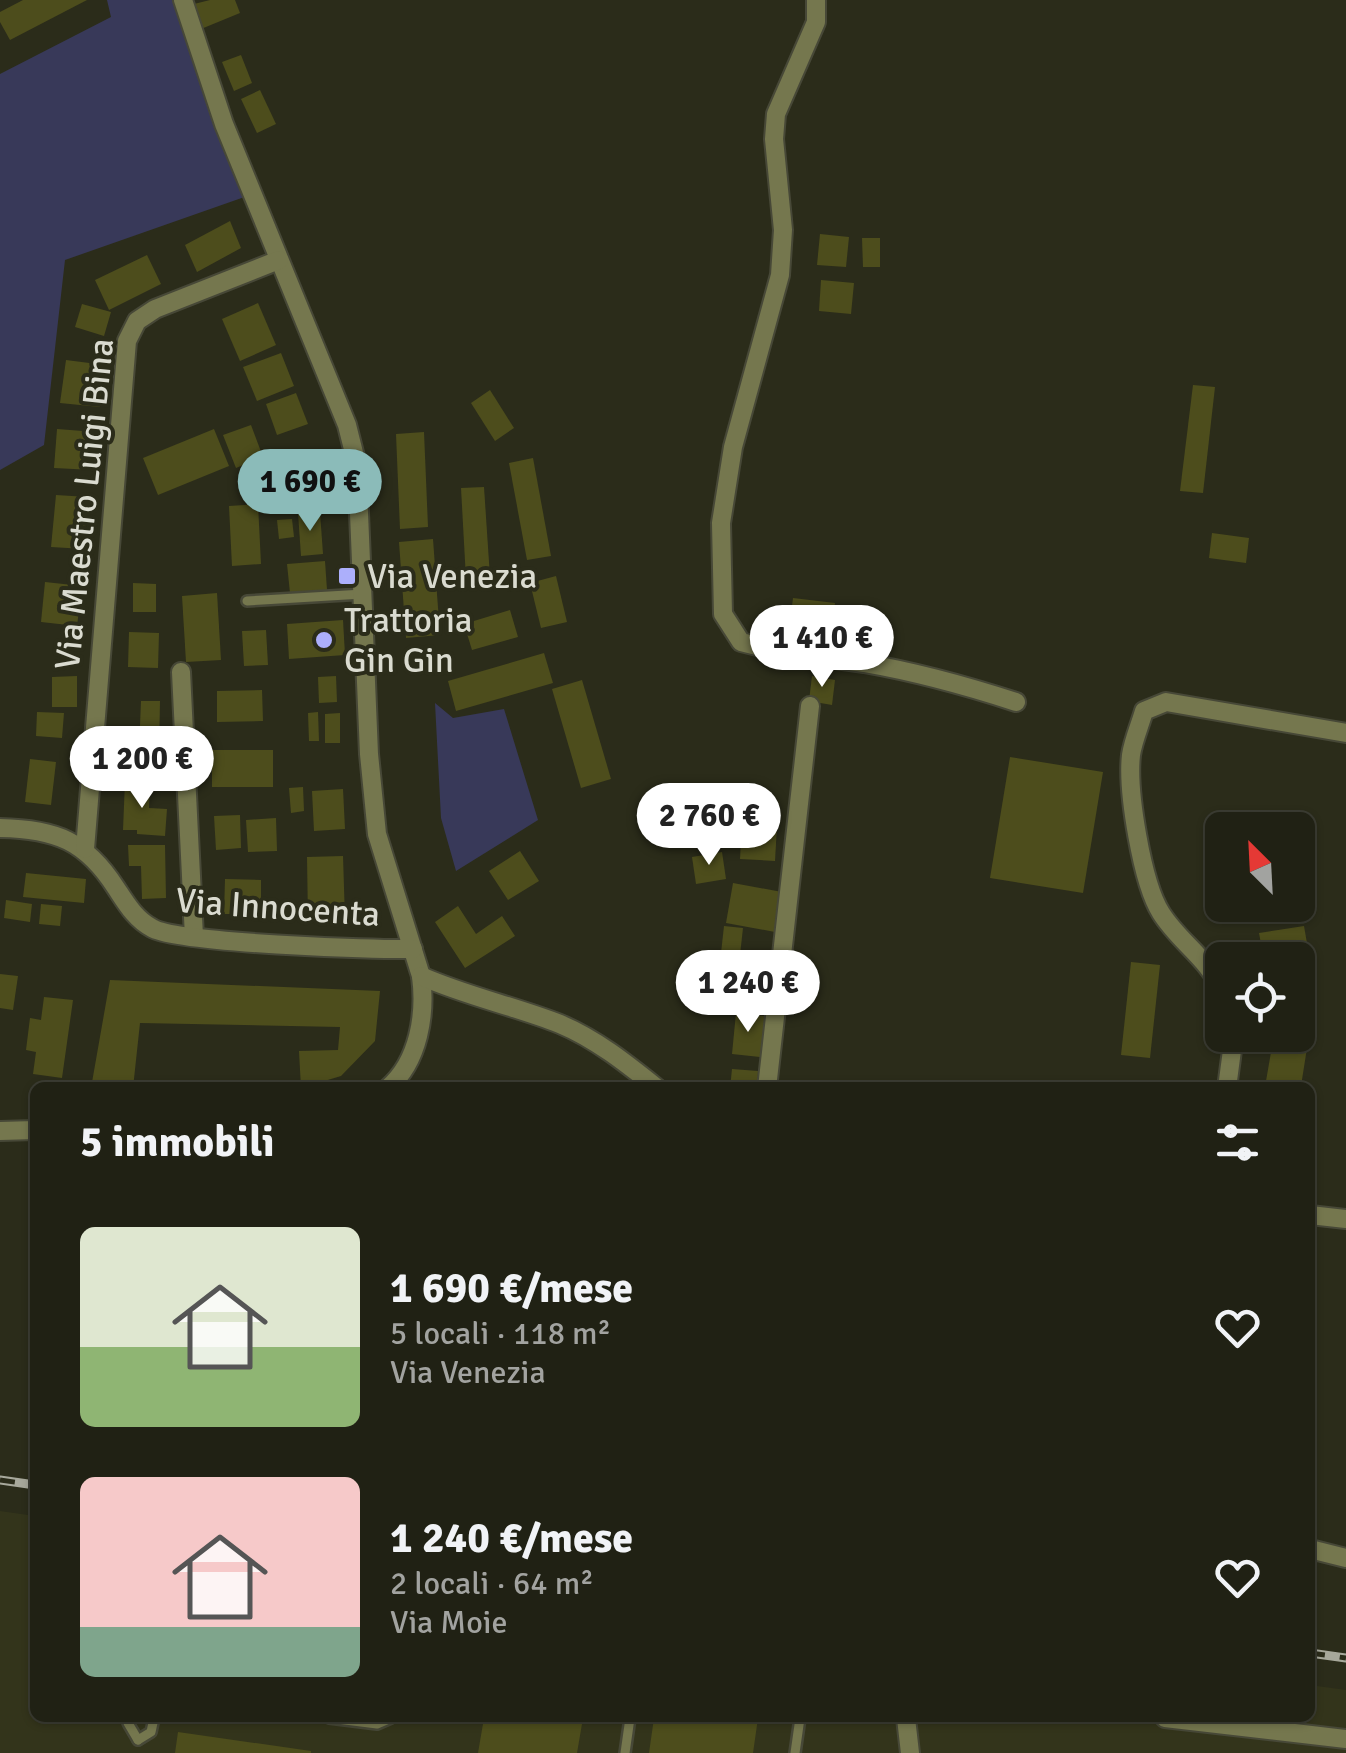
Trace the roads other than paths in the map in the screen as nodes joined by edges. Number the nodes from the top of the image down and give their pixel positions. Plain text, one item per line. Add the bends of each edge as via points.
1 (183, 0) edge
2 (816, 0) edge
3 (280, 260) junction
4 (363, 594) junction
5 (247, 601) dead end
6 (181, 672) dead end
7 (1016, 702) dead end
8 (810, 706) dead end
9 (1346, 733) edge
10 (0, 828) edge
11 (85, 849) junction
12 (194, 938) junction
13 (413, 949) junction
14 (1205, 961) edge
15 (421, 976) junction
16 (458, 993) junction
17 (424, 995) junction
18 (1231, 1052) edge
19 (394, 1082) edge
20 (649, 1082) edge
21 (767, 1082) edge
22 (1227, 1082) edge
23 (30, 1130) edge
24 (0, 1131) edge
25 (1315, 1216) edge
26 (1346, 1219) edge
27 (1315, 1550) edge
28 (1346, 1558) edge
29 (128, 1722) edge
30 (153, 1722) edge
31 (629, 1722) edge
32 (799, 1722) edge
33 (906, 1722) edge
34 (1199, 1722) edge
35 (1346, 1739) edge
36 (138, 1740) junction
37 (136, 1753) edge
38 (625, 1753) edge
39 (795, 1753) edge
40 (910, 1753) edge

1 - 3 street
2 - 7 street via 816,22 776,114 780,275 733,447 721,522 722,614 741,642 867,664
3 - 4 street via 357,464
3 - 11 street, Via Maestro Luigi Bina via 155,309 137,321 126,341
4 - 5 lane
4 - 13 street via 377,834
6 - 12 street
8 - 21 street
9 - 14 street via 1166,702 1144,711 1131,756 1145,874 1161,913
10 - 11 street via 26,828
11 - 12 street, Via Innocenta via 132,912 154,930
12 - 13 street, Via Innocenta
13 - 15 street
15 - 16 street
15 - 17 street
16 - 17 street
16 - 20 street via 559,1024
17 - 19 street via 413,1051
18 - 22 street
23 - 24 street
25 - 26 street
27 - 28 street
29 - 36 lane
30 - 36 lane
31 - 38 lane
32 - 39 lane
33 - 40 street
34 - 35 street
36 - 37 lane

